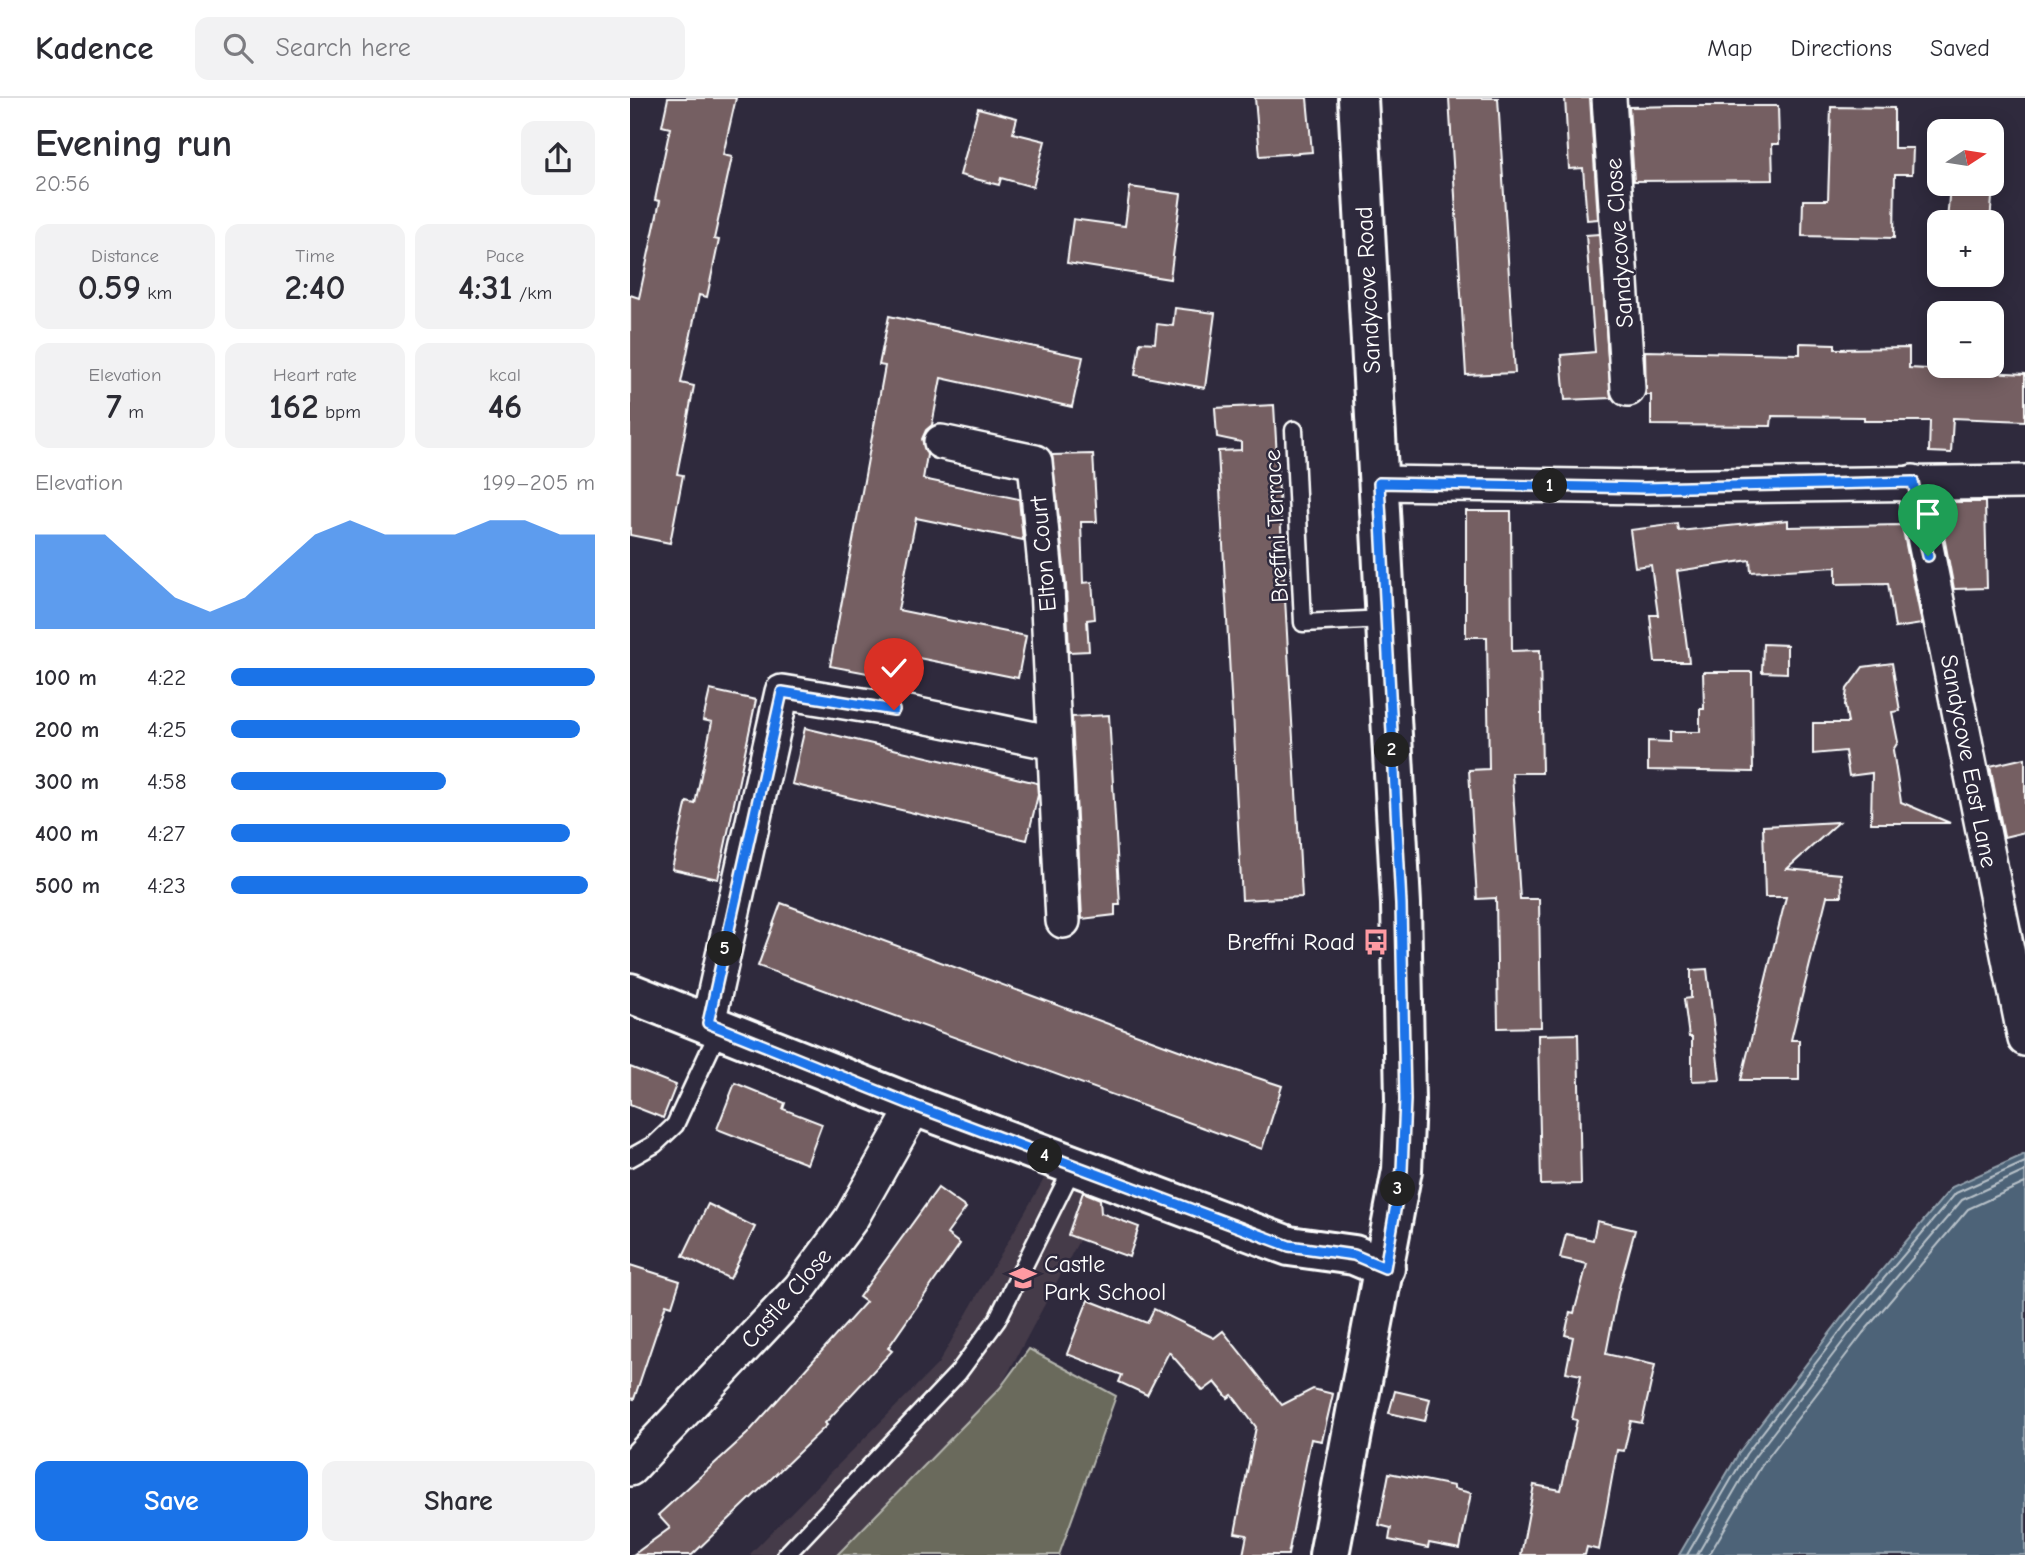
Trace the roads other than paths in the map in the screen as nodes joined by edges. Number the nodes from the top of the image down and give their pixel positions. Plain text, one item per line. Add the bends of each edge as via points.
1 (1358, 98) edge
2 (1609, 98) edge
3 (1628, 388) dead end
4 (1294, 430) dead end
5 (941, 442) dead end
6 (1913, 482) junction
7 (2025, 482) edge
8 (1379, 483) junction
9 (1385, 618) junction
10 (1054, 743) junction
11 (1063, 921) dead end
12 (630, 993) edge
13 (714, 1026) junction
14 (2025, 1039) edge
15 (915, 1106) junction
16 (630, 1158) edge
17 (1073, 1167) junction
18 (1385, 1268) junction
19 (630, 1469) edge
20 (786, 1555) edge
21 (1329, 1555) edge

1 - 8 main road, Sandycove Road
2 - 3 street, Sandycove Close
4 - 9 lane, Breffni Terrace via 1303,623
5 - 10 street, Elton Court via 1035,462 1047,587
6 - 7 street
6 - 8 street via 1645,488
6 - 14 street, Sandycove East Lane
8 - 9 main road
9 - 18 main road via 1401,904 1405,1100 1402,1170
10 - 11 street, Elton Court
10 - 13 street via 782,692
12 - 13 main road
13 - 15 main road
13 - 16 lane via 675,1125
15 - 17 main road
15 - 19 street, Castle Close via 851,1219 800,1288
17 - 18 main road via 1289,1246 1354,1255
17 - 20 lane via 997,1320 958,1373
18 - 21 main road

